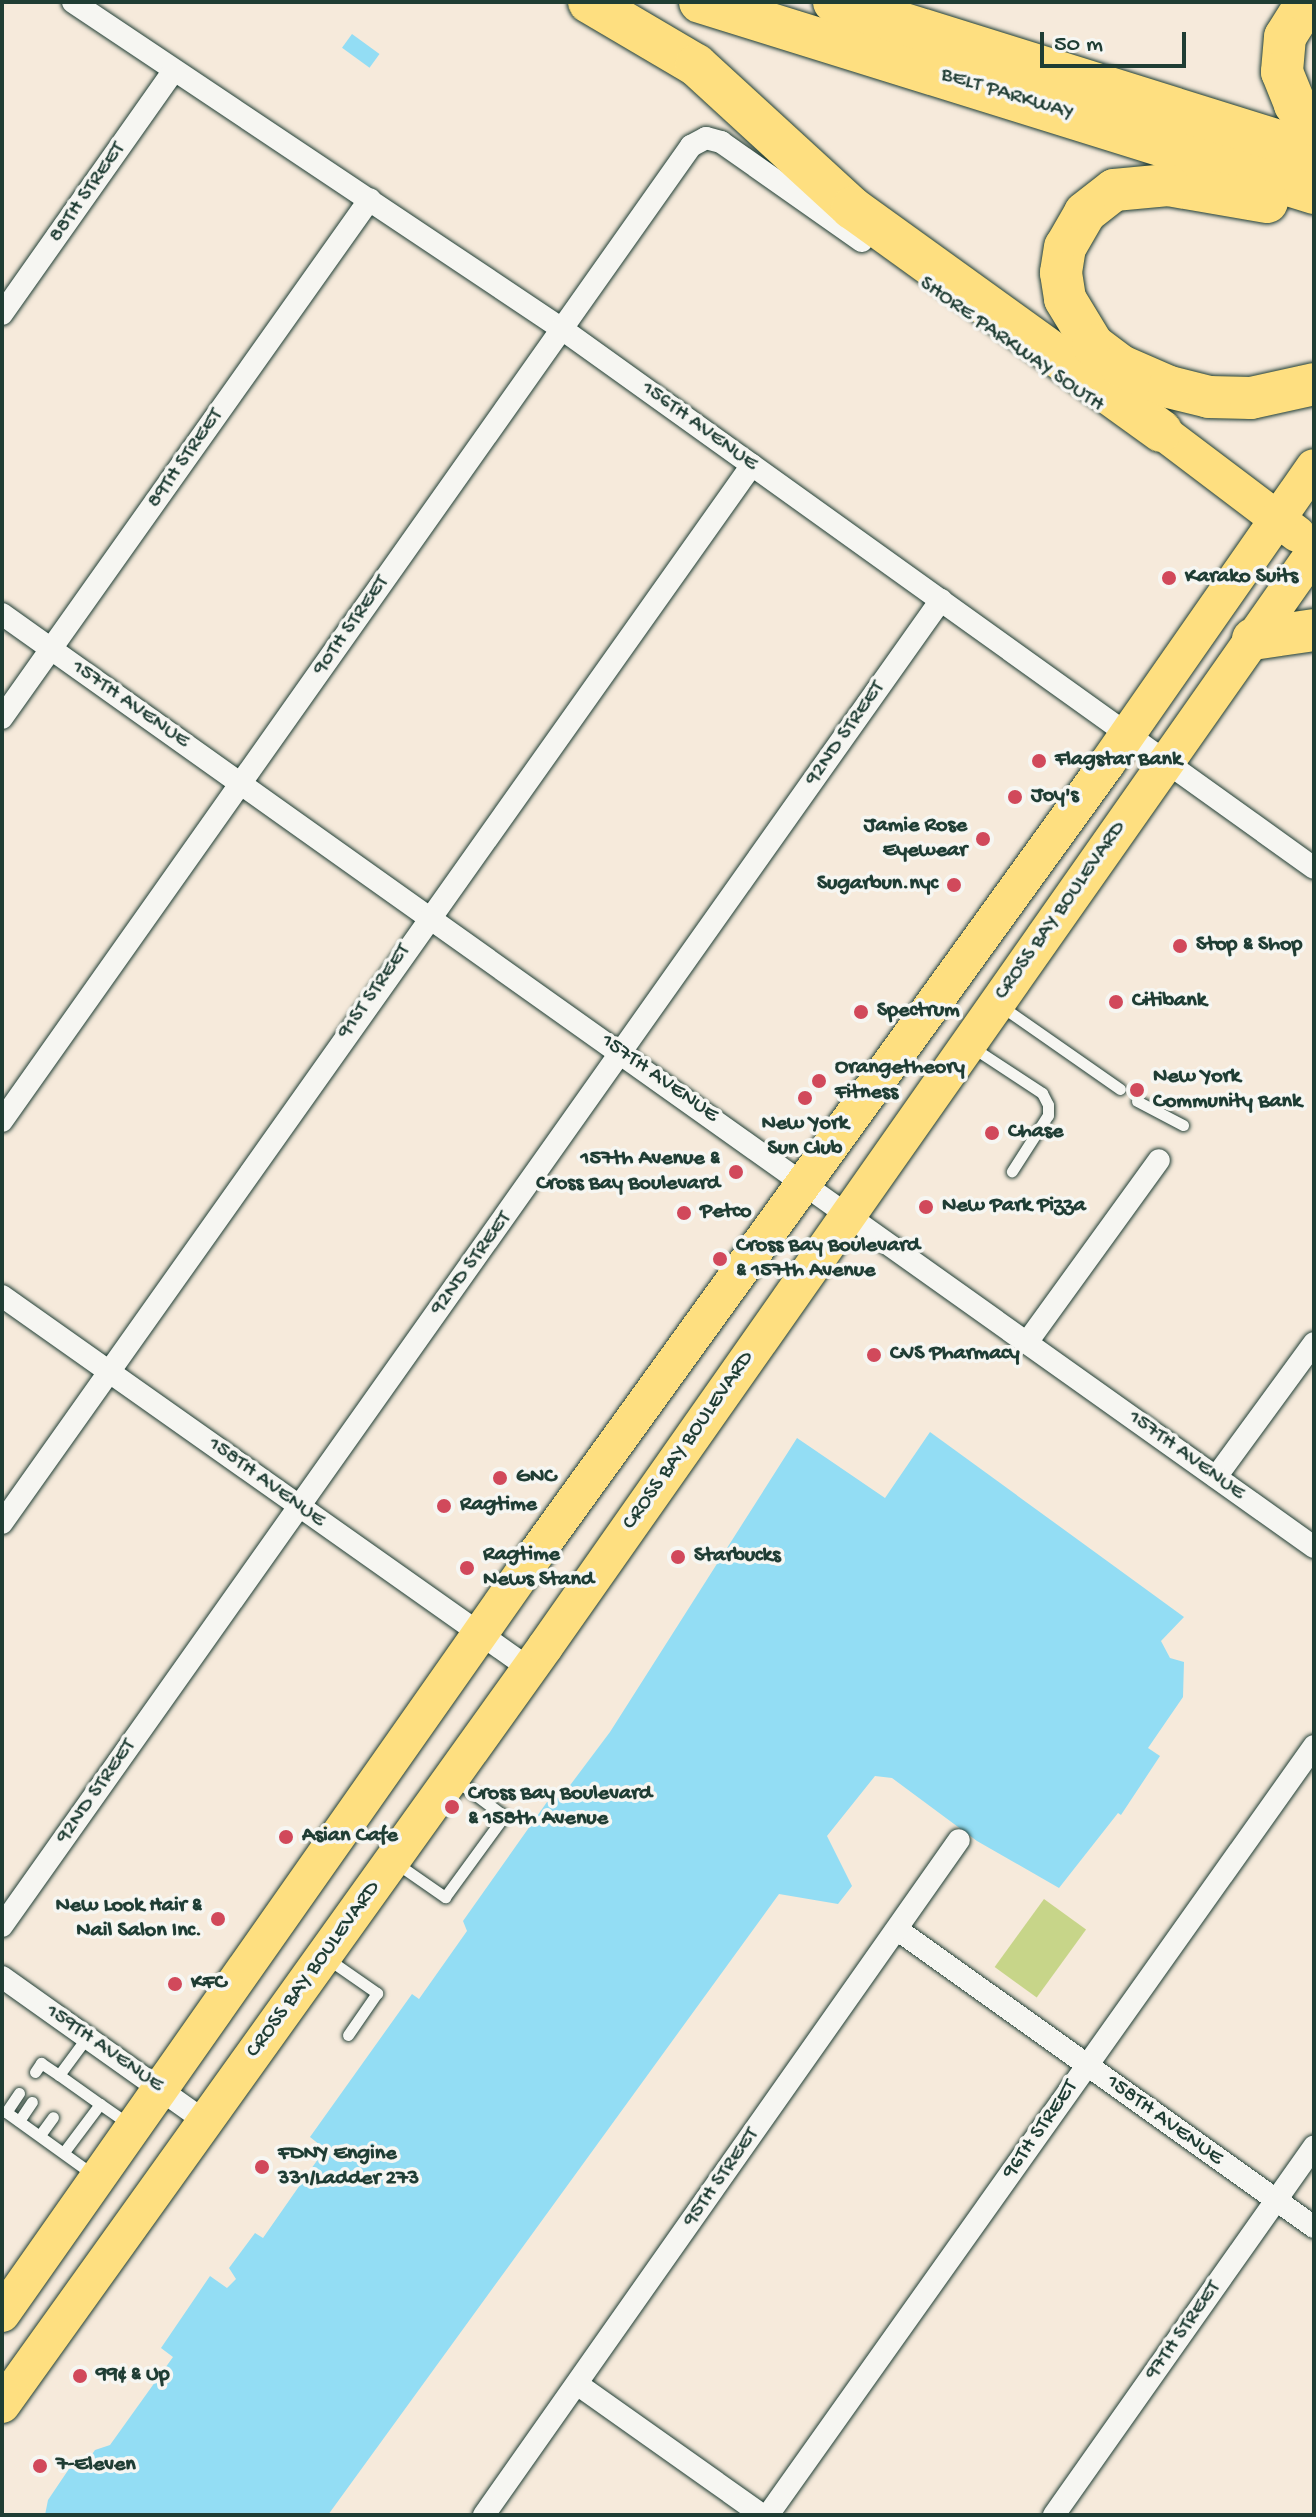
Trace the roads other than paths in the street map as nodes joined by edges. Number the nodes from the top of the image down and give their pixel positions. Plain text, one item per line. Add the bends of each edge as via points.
1 (73, 2) edge
2 (589, 2) edge
3 (700, 2) edge
4 (834, 2) edge
5 (1307, 2) edge
6 (173, 72) junction
7 (1314, 125) edge
8 (706, 138) joint
9 (1314, 152) edge
10 (1314, 193) edge
11 (370, 199) junction
12 (1314, 215) edge
13 (2, 314) edge
14 (562, 329) junction
15 (1314, 384) edge
16 (1161, 431) junction
17 (752, 465) junction
18 (1314, 467) edge
19 (1278, 518) junction
20 (1314, 550) edge
21 (941, 600) junction
22 (2, 614) edge
23 (1314, 630) edge
24 (1253, 639) junction
25 (51, 649) junction
26 (2, 718) edge
27 (1128, 732) junction
28 (1167, 759) junction
29 (241, 783) junction
30 (1314, 868) edge
31 (430, 917) junction
32 (985, 933) junction
33 (997, 1003) junction
34 (968, 1044) junction
35 (622, 1052) junction
36 (1120, 1089) dead end
37 (1137, 1101) dead end
38 (2, 1121) edge
39 (1183, 1125) dead end
40 (1159, 1160) dead end
41 (1012, 1171) dead end
42 (806, 1183) junction
43 (847, 1212) junction
44 (2, 1296) edge
45 (1028, 1341) junction
46 (1314, 1343) edge
47 (110, 1371) junction
48 (1216, 1477) junction
49 (298, 1507) junction
50 (2, 1523) edge
51 (1314, 1547) edge
52 (481, 1634) junction
53 (530, 1669) junction
54 (1314, 1746) edge
55 (452, 1777) junction
56 (959, 1840) dead end
57 (393, 1860) junction
58 (2, 1926) edge
59 (898, 1930) junction
60 (324, 1956) junction
61 (2, 1977) edge
62 (348, 2035) dead end
63 (87, 2037) junction
64 (1087, 2065) junction
65 (35, 2072) dead end
66 (54, 2076) junction
67 (160, 2089) junction
68 (19, 2093) dead end
69 (32, 2102) dead end
70 (100, 2104) junction
71 (53, 2117) dead end
72 (19, 2121) junction
73 (205, 2121) junction
74 (133, 2128) junction
75 (40, 2135) junction
76 (1314, 2147) edge
77 (64, 2152) junction
78 (98, 2178) junction
79 (1276, 2201) junction
80 (1314, 2227) edge
81 (2, 2314) edge
82 (577, 2384) junction
83 (2, 2405) edge
84 (484, 2515) edge
85 (762, 2515) edge
86 (768, 2515) edge
87 (1054, 2515) edge

1 - 6 street, 156TH AVENUE
2 - 16 highway via 696,65 852,208
3 - 10 highway, BELT PARKWAY
4 - 9 highway, BELT PARKWAY
5 - 7 highway via 1285,37 1282,72 1295,105
6 - 11 street, 156TH AVENUE
6 - 13 street, 88TH STREET
8 - 14 street, 90TH STREET via 687,151
8 - 16 street, SHORE PARKWAY SOUTH via 721,142 1132,430
11 - 14 street, 156TH AVENUE
11 - 25 street, 89TH STREET
12 - 15 highway via 1198,188 1127,186 1085,213 1065,247 1061,273 1069,312 1084,335 1106,355 1152,381 1232,399
14 - 17 street, 156TH AVENUE
14 - 29 street, 90TH STREET
16 - 19 main road, SHORE PARKWAY SOUTH
17 - 21 street, 156TH AVENUE
17 - 31 street, 91ST STREET
18 - 19 main road
19 - 20 main road, SHORE PARKWAY SOUTH
19 - 27 main road
20 - 24 main road, CROSS BAY BOULEVARD
21 - 27 street, 156TH AVENUE
21 - 35 street, 92ND STREET
22 - 25 street, 157TH AVENUE
23 - 24 highway
24 - 28 main road, CROSS BAY BOULEVARD
25 - 26 street, 89TH STREET
25 - 29 street, 157TH AVENUE
27 - 28 street, 156TH AVENUE
27 - 32 main road
28 - 30 street, 156TH AVENUE
28 - 33 main road, CROSS BAY BOULEVARD
29 - 31 street, 157TH AVENUE
29 - 38 street, 90TH STREET
31 - 35 street, 157TH AVENUE
31 - 47 street, 91ST STREET
32 - 42 main road
32 - 43 main road via 986,963 847,1162
33 - 34 main road, CROSS BAY BOULEVARD
33 - 36 lane
34 - 41 lane via 1042,1093 1048,1105 1048,1115
34 - 43 main road, CROSS BAY BOULEVARD
35 - 42 street, 157TH AVENUE
35 - 49 street, 92ND STREET
37 - 39 lane
40 - 45 street
42 - 43 street, 157TH AVENUE
42 - 52 main road
43 - 45 street, 157TH AVENUE
43 - 53 main road, CROSS BAY BOULEVARD
44 - 47 street, 158TH AVENUE
45 - 48 street, 157TH AVENUE
46 - 48 street
47 - 49 street, 158TH AVENUE
47 - 50 street, 91ST STREET
48 - 51 street, 157TH AVENUE
49 - 52 street, 158TH AVENUE
49 - 58 street, 92ND STREET
52 - 53 street, 158TH AVENUE
52 - 67 main road
53 - 55 main road, CROSS BAY BOULEVARD
54 - 64 street, 96TH STREET
55 - 57 main road, CROSS BAY BOULEVARD
55 - 57 lane via 504,1816 445,1897
56 - 59 street, 95TH STREET
57 - 60 main road, CROSS BAY BOULEVARD
59 - 64 street, 158TH AVENUE
59 - 82 street, 95TH STREET
60 - 62 lane via 377,1993
60 - 73 main road, CROSS BAY BOULEVARD
61 - 63 street, 159TH AVENUE
63 - 66 lane
63 - 67 street, 159TH AVENUE
64 - 79 street, 158TH AVENUE
64 - 86 street, 96TH STREET
65 - 66 lane via 41,2063
66 - 70 lane via 72,2092
67 - 73 street, 159TH AVENUE
67 - 74 main road
68 - 72 lane via 6,2112
69 - 72 lane
70 - 74 lane
70 - 77 lane
71 - 75 lane
72 - 75 lane
73 - 83 main road, CROSS BAY BOULEVARD
74 - 78 main road
75 - 77 lane
76 - 79 street, 97TH STREET
77 - 78 lane
78 - 81 main road
79 - 80 street, 158TH AVENUE
79 - 87 street, 97TH STREET
82 - 84 street, 95TH STREET
82 - 85 street

